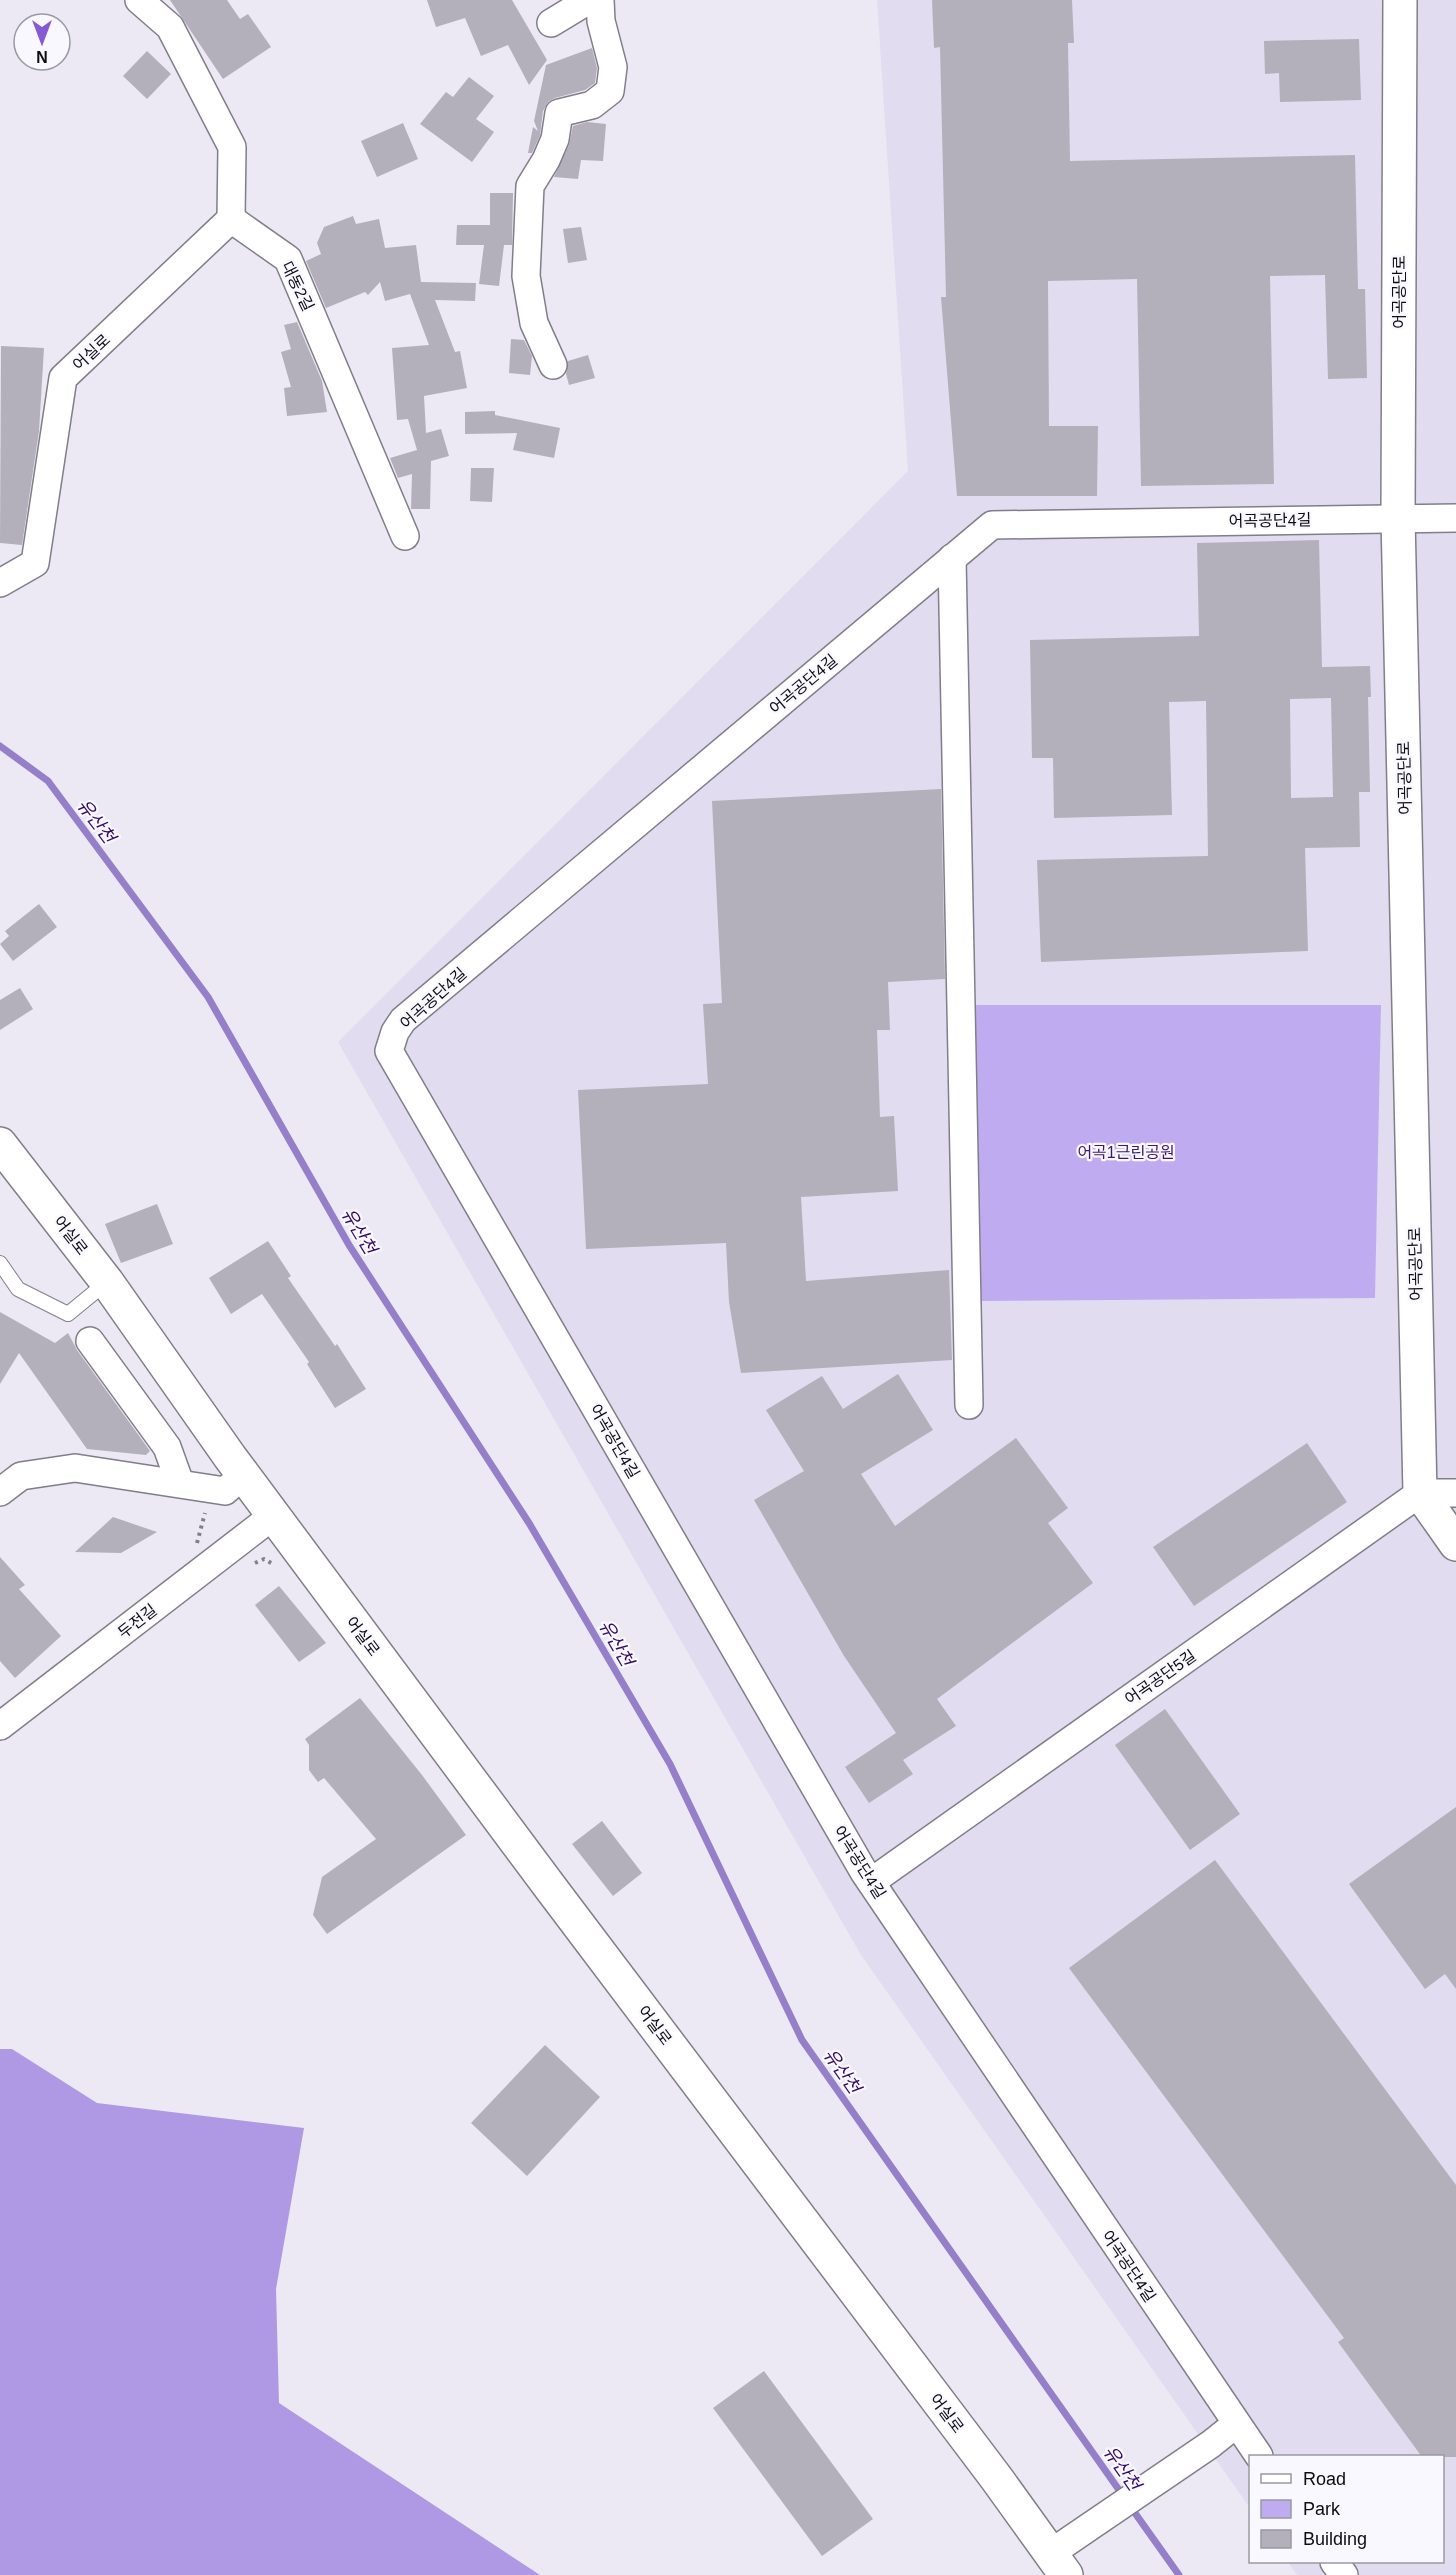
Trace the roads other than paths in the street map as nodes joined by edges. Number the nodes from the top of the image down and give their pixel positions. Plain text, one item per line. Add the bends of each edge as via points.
1 (140, 0) edge
2 (589, 0) edge
3 (600, 0) edge
4 (1400, 0) edge
5 (551, 23) dead end
6 (231, 219) junction
7 (553, 365) dead end
8 (1398, 518) junction
9 (1456, 518) edge
10 (405, 536) dead end
11 (952, 558) junction
12 (0, 583) edge
13 (0, 1144) edge
14 (0, 1263) edge
15 (107, 1282) junction
16 (90, 1341) dead end
17 (969, 1405) dead end
18 (243, 1475) junction
19 (180, 1483) junction
20 (0, 1492) edge
21 (1456, 1492) edge
22 (1420, 1493) junction
23 (274, 1515) junction
24 (1456, 1544) edge
25 (0, 1726) edge
26 (871, 1882) junction
27 (1236, 2424) junction
28 (1259, 2455) edge
29 (1335, 2563) edge
30 (1058, 2564) edge
31 (1344, 2575) edge

1 - 6 street via 170,27 232,147
2 - 5 street
3 - 7 street via 601,21 613,67 610,91 591,105 559,113 555,140 530,186 526,276 534,323
4 - 8 main road, 어곡공단로
6 - 10 street, 대동2길 via 288,259
6 - 12 street, 어실로 via 63,378 35,563
8 - 9 street, 어곡공단4길
8 - 11 street, 어곡공단4길 via 992,525
8 - 22 main road, 어곡공단로
11 - 17 street
11 - 26 street, 어곡공단4길 via 404,1020 389,1051
13 - 15 main road, 어실로
14 - 15 lane via 18,1289 68,1314
15 - 18 main road, 어실로
16 - 19 street via 167,1447
18 - 19 street via 225,1491
18 - 23 main road, 어실로
19 - 20 street via 75,1468 21,1476
21 - 22 street
22 - 24 main road
22 - 26 street, 어곡공단5길
23 - 25 street, 두전길
23 - 30 main road, 어실로
26 - 27 street, 어곡공단4길
27 - 28 street, 어곡공단4길
27 - 30 street via 1079,2535
29 - 31 street

